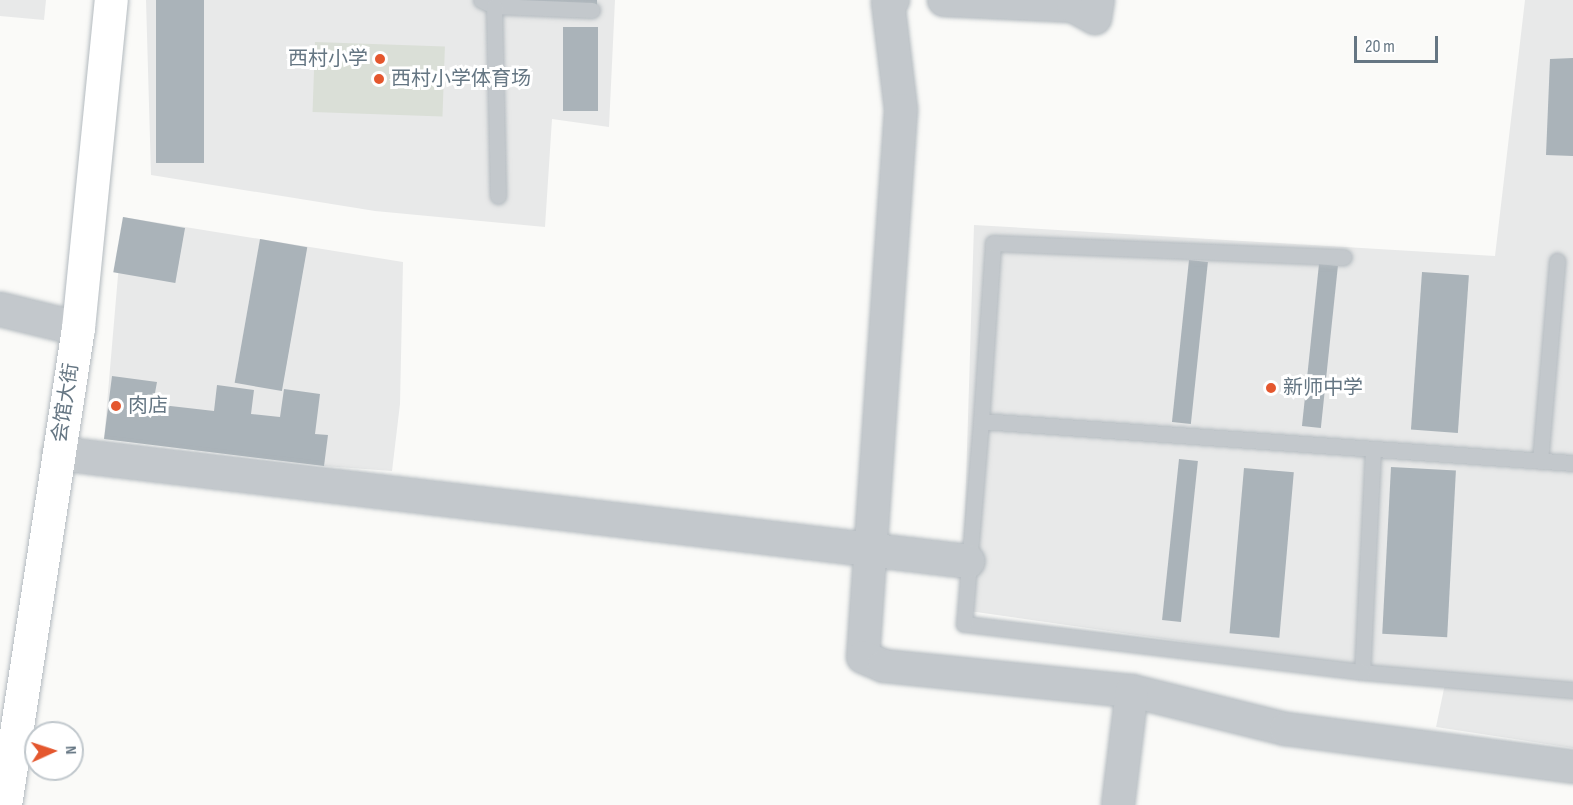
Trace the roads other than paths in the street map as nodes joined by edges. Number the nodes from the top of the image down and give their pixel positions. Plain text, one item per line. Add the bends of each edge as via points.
1 (111, 0) edge
2 (893, 0) edge
3 (944, 0) edge
4 (1098, 0) edge
5 (487, 3) edge
6 (592, 10) dead end
7 (498, 196) dead end
8 (1344, 257) dead end
9 (1557, 261) dead end
10 (0, 309) edge
11 (78, 328) junction
12 (981, 421) junction
13 (1373, 450) junction
14 (58, 453) junction
15 (1540, 461) junction
16 (1573, 463) edge
17 (873, 549) junction
18 (968, 561) junction
19 (1362, 672) junction
20 (1573, 690) edge
21 (1132, 691) junction
22 (1573, 768) edge
23 (5, 805) edge
24 (1118, 805) edge

1 - 11 main road, 会馆大街
2 - 17 street via 888,2 901,111
3 - 4 street via 1072,6 1095,18
5 - 6 lane
5 - 7 lane
8 - 12 lane via 993,243
9 - 15 lane
10 - 11 street
11 - 14 main road, 会馆大街
12 - 13 lane
12 - 18 lane
13 - 15 lane
13 - 19 lane
14 - 17 street
14 - 23 main road, 会馆大街
15 - 16 lane
17 - 18 street
17 - 21 street via 863,657 884,666
18 - 19 lane via 964,624
19 - 20 lane
21 - 22 street via 1286,729
21 - 24 street

